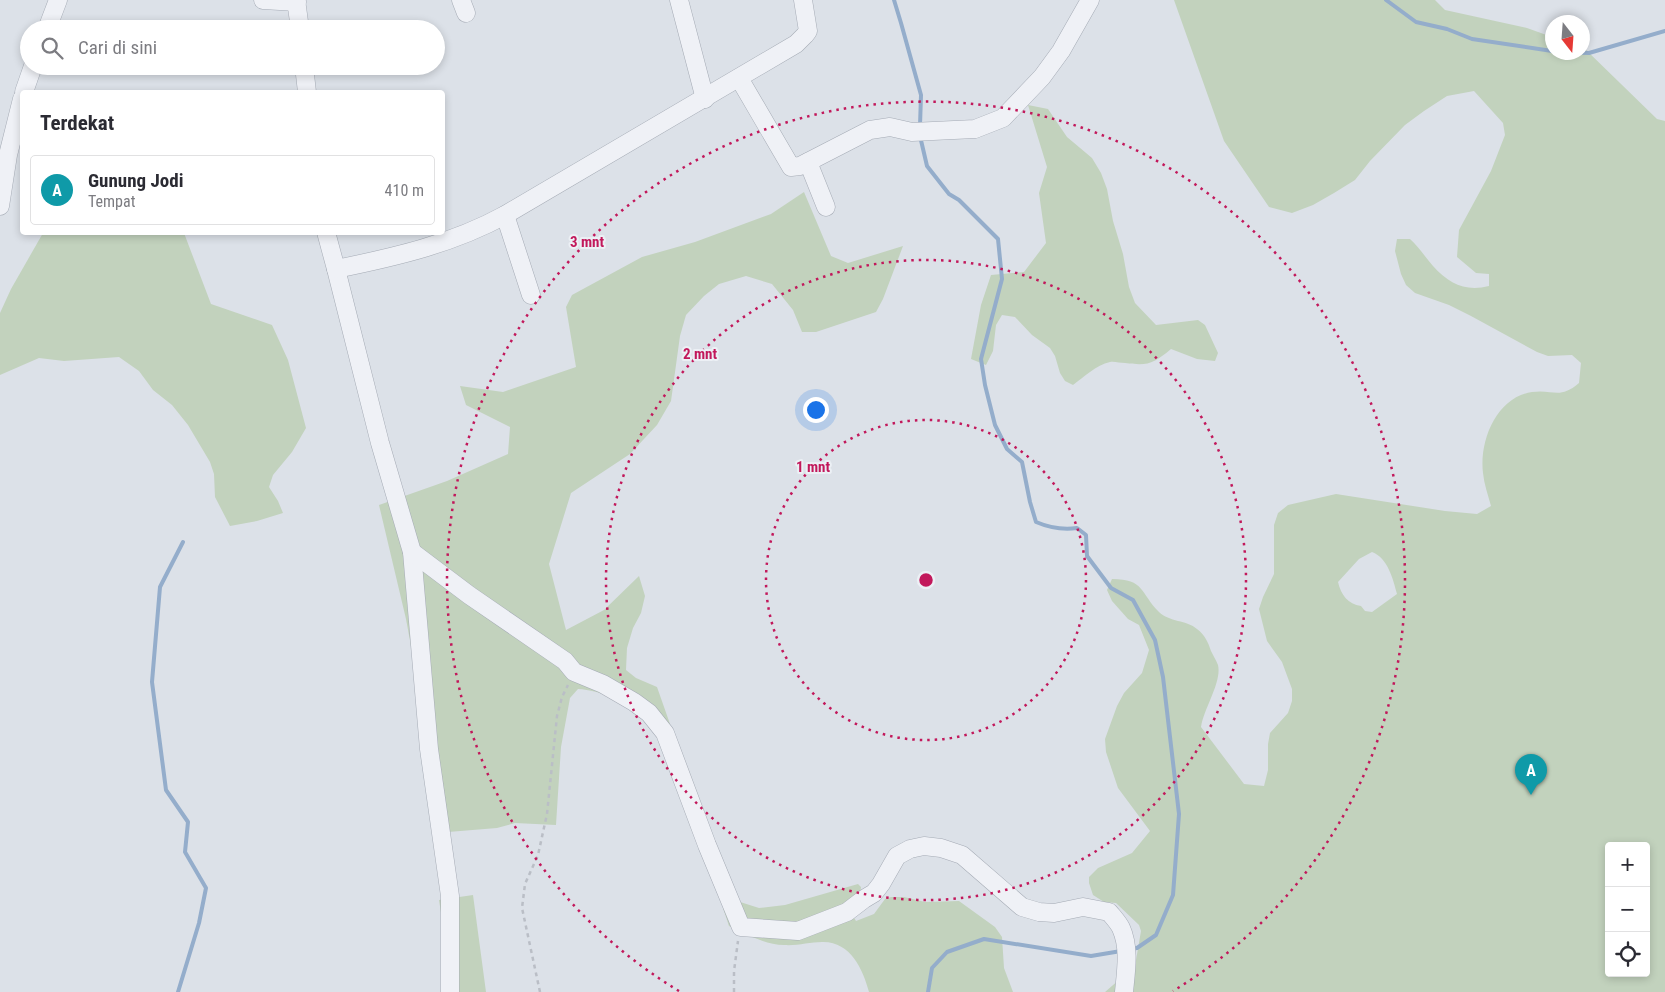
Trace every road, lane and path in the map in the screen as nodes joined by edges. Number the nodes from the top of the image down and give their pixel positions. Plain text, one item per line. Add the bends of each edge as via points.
1 (58, 0) edge
2 (263, 0) edge
3 (679, 0) edge
4 (803, 0) edge
5 (1090, 0) edge
6 (296, 1) edge
7 (50, 20) edge
8 (299, 20) edge
9 (30, 75) edge
10 (305, 75) edge
11 (739, 78) junction
12 (25, 90) edge
13 (307, 90) edge
14 (705, 99) junction
15 (20, 107) edge
16 (808, 162) junction
17 (0, 206) edge
18 (826, 206) dead end
19 (505, 215) junction
20 (327, 235) edge
21 (336, 269) junction
22 (531, 295) dead end
23 (412, 552) junction
24 (574, 672) junction
25 (741, 926) junction
26 (450, 992) edge
27 (540, 992) edge
28 (734, 992) edge
29 (1124, 992) edge

1 - 7 street
2 - 6 street
3 - 14 street
4 - 11 street via 806,35
5 - 16 street via 1042,77 1003,118 975,129 912,132 890,127 870,130
6 - 8 street
9 - 12 street
10 - 13 street
11 - 14 street
11 - 16 street via 791,167
14 - 19 street
15 - 17 street
16 - 18 street
19 - 21 street via 486,226 433,245
19 - 22 street
20 - 21 street
21 - 23 street via 380,443
23 - 24 street via 565,661
23 - 26 street via 428,749 450,896
24 - 25 street via 634,702 649,713 665,733
24 - 27 path via 557,716 547,814 538,855 525,884 522,908
25 - 28 path via 735,954
25 - 29 street via 798,932 847,912 874,893 897,856 924,846 940,848 962,855 1022,907 1054,913 1083,907 1109,912 1120,927 1125,943

